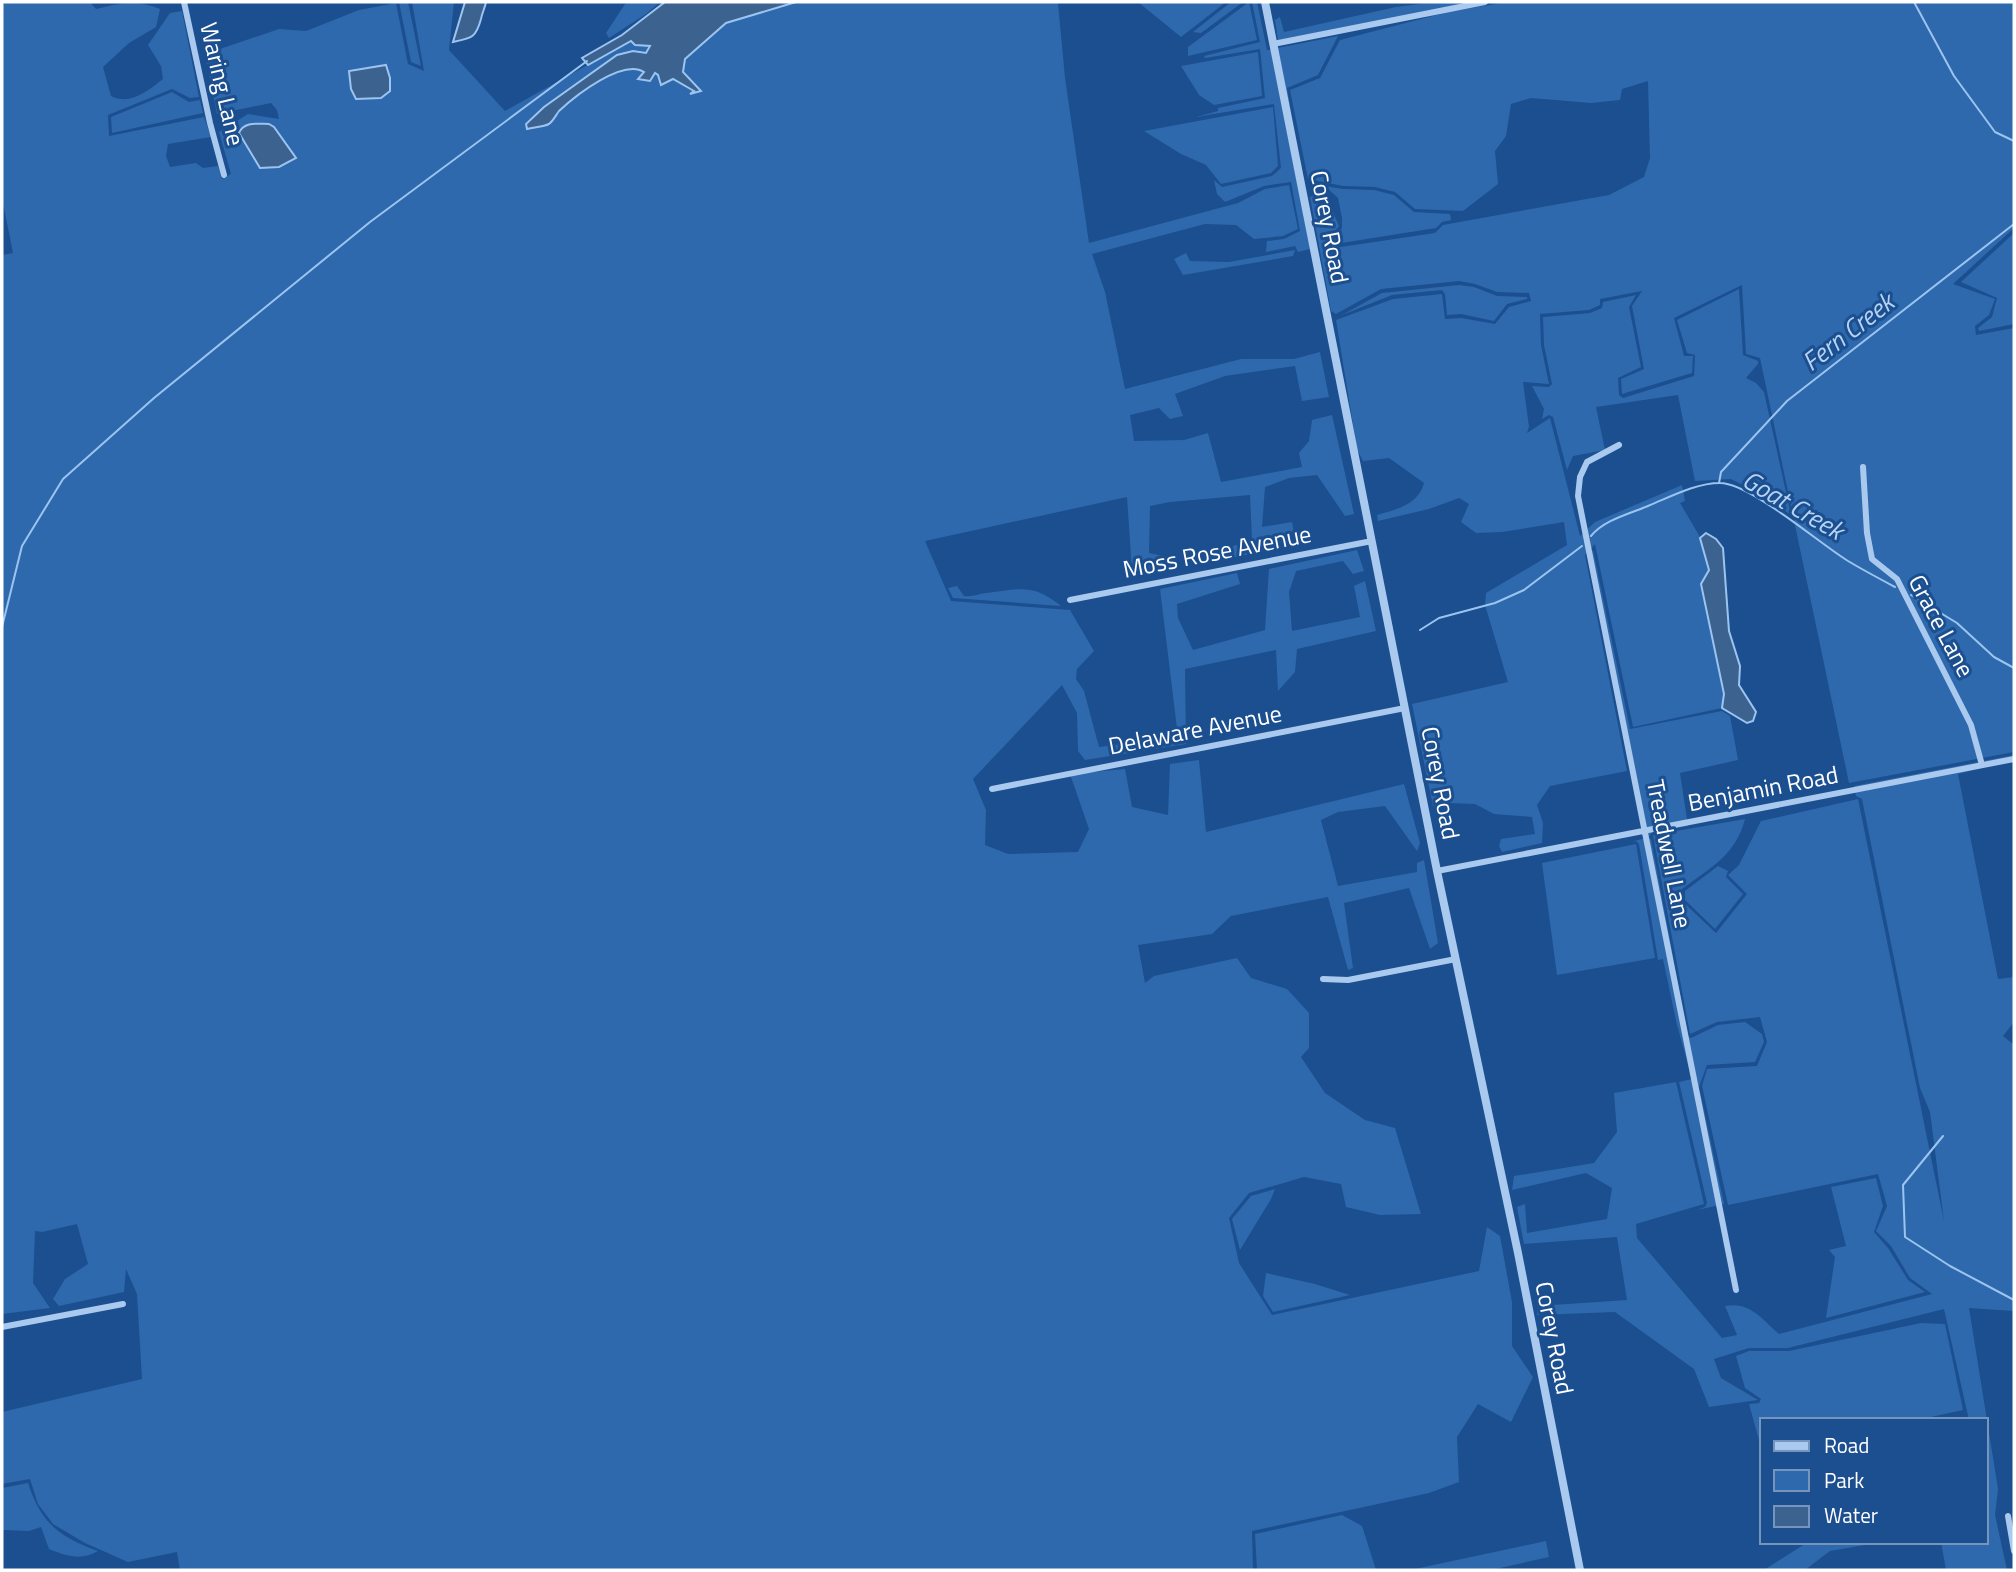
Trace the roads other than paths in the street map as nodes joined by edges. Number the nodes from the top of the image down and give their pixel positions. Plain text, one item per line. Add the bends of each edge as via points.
1 (184, 2) edge
2 (1265, 2) edge
3 (1485, 2) edge
4 (1273, 44) junction
5 (224, 175) dead end
6 (1619, 445) dead end
7 (1863, 467) dead end
8 (1371, 541) junction
9 (1070, 600) dead end
10 (1405, 708) junction
11 (2014, 759) edge
12 (1982, 765) junction
13 (992, 789) dead end
14 (1645, 831) junction
15 (1437, 871) junction
16 (1456, 959) junction
17 (1323, 979) dead end
18 (1736, 1290) dead end
19 (123, 1304) dead end
20 (2, 1327) edge
21 (2008, 1516) dead end
22 (2014, 1551) edge
23 (1580, 1570) edge

1 - 5 street, Waring Lane
2 - 4 street, Corey Road
3 - 4 street
4 - 8 street, Corey Road
6 - 14 street, Treadwell Lane via 1587,461 1578,496
7 - 12 street, Grace Lane via 1872,559 1897,579 1971,725
8 - 9 street, Moss Rose Avenue
8 - 10 street, Corey Road
10 - 13 street, Delaware Avenue
10 - 15 street, Corey Road
11 - 12 street, Benjamin Road
12 - 14 street, Benjamin Road
14 - 15 street, Benjamin Road
14 - 18 street, Treadwell Lane
15 - 16 street, Corey Road
16 - 17 street via 1348,980
16 - 23 street, Corey Road
19 - 20 street
21 - 22 street

